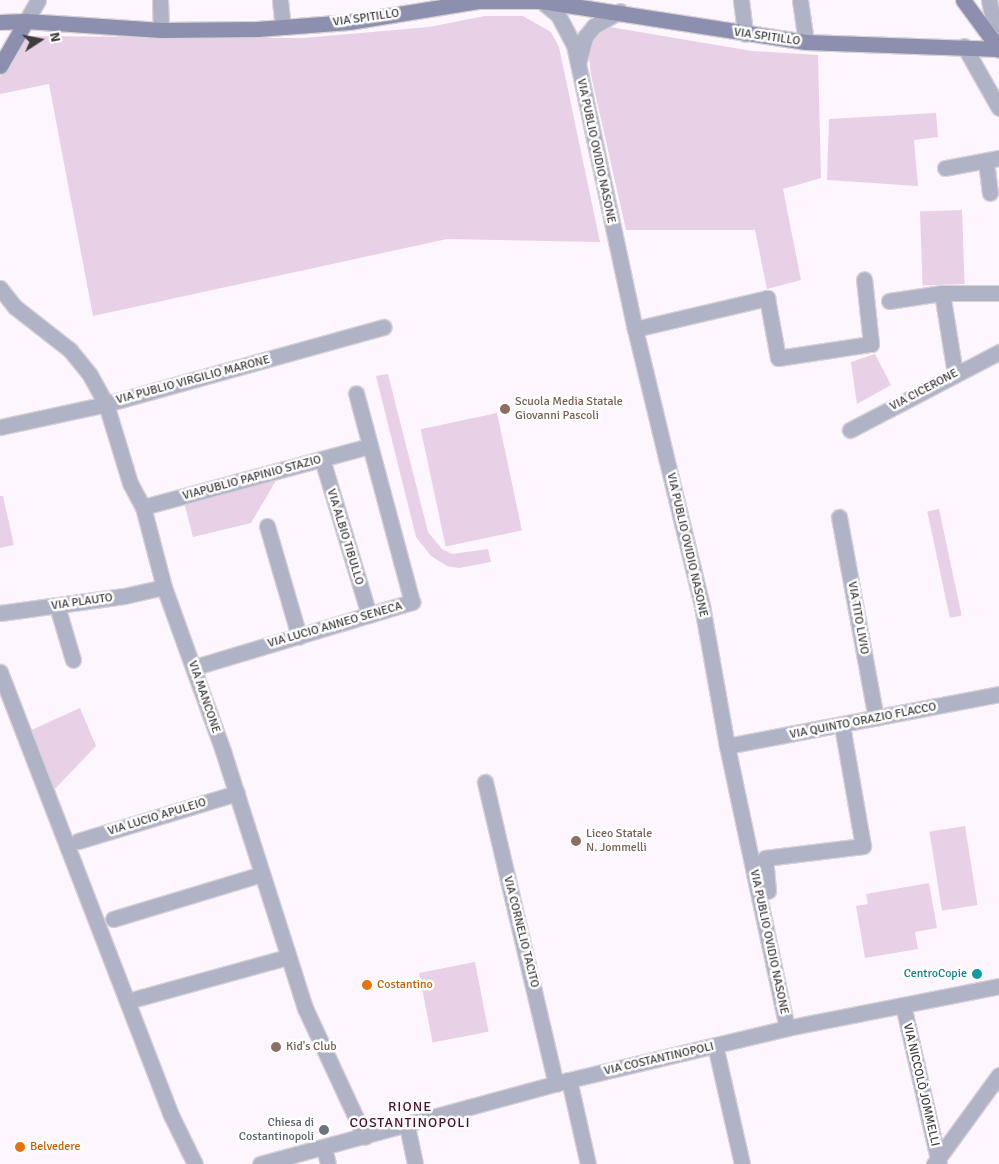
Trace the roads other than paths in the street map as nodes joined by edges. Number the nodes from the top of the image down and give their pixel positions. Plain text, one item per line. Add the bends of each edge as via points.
1 (38, 0) edge
2 (160, 0) edge
3 (280, 0) edge
4 (741, 0) edge
5 (800, 0) edge
6 (963, 0) edge
7 (989, 0) edge
8 (540, 1) edge
9 (567, 2) edge
10 (413, 6) edge
11 (620, 11) junction
12 (26, 20) junction
13 (0, 22) edge
14 (283, 27) junction
15 (161, 30) junction
16 (745, 34) junction
17 (806, 42) junction
18 (964, 46) junction
19 (999, 50) edge
20 (578, 64) junction
21 (0, 66) edge
22 (999, 108) edge
23 (993, 159) edge
24 (945, 168) dead end
25 (995, 191) edge
26 (864, 279) dead end
27 (0, 288) edge
28 (942, 293) junction
29 (999, 293) edge
30 (889, 301) dead end
31 (384, 327) dead end
32 (635, 329) junction
33 (999, 352) edge
34 (955, 373) junction
35 (356, 393) dead end
36 (106, 404) junction
37 (0, 427) edge
38 (850, 430) dead end
39 (362, 448) dead end
40 (322, 459) junction
41 (143, 507) junction
42 (839, 517) dead end
43 (267, 526) dead end
44 (164, 587) junction
45 (57, 606) junction
46 (0, 613) edge
47 (369, 615) junction
48 (299, 636) junction
49 (73, 660) dead end
50 (195, 667) junction
51 (0, 672) edge
52 (999, 694) edge
53 (876, 718) junction
54 (842, 726) junction
55 (727, 746) junction
56 (485, 782) dead end
57 (237, 793) junction
58 (78, 841) dead end
59 (262, 874) junction
60 (768, 891) dead end
61 (113, 919) dead end
62 (288, 957) junction
63 (999, 986) edge
64 (135, 999) dead end
65 (903, 1005) junction
66 (788, 1028) junction
67 (714, 1045) junction
68 (999, 1075) edge
69 (562, 1082) junction
70 (407, 1126) junction
71 (365, 1137) junction
72 (324, 1147) junction
73 (937, 1162) edge
74 (195, 1164) edge
75 (264, 1164) edge
76 (328, 1164) edge
77 (415, 1164) edge
78 (588, 1164) edge
79 (742, 1164) edge

1 - 12 street
2 - 15 street
3 - 14 street
4 - 16 street
5 - 17 street
6 - 19 street
7 - 19 street
8 - 9 street, VIA SPITILLO
8 - 10 street, VIA SPITILLO
8 - 20 street, VIA PUBLIO OVIDIO NASONE via 567,27
9 - 11 street, VIA SPITILLO
10 - 14 street, VIA SPITILLO via 348,22
11 - 16 street, VIA SPITILLO
11 - 20 street, VIA PUBLIO OVIDIO NASONE via 594,26 585,37
12 - 13 street, VIA SPITILLO
12 - 15 street, VIA SPITILLO
12 - 21 street
14 - 15 street, VIA SPITILLO
16 - 17 street, VIA SPITILLO
17 - 18 street, VIA SPITILLO
18 - 19 street, VIA SPITILLO
18 - 22 street
20 - 32 street, VIA PUBLIO OVIDIO NASONE
23 - 24 street
23 - 25 street
26 - 32 street via 871,344 778,358 767,298
27 - 36 street, VIA MANCONE via 15,307 70,350 90,375
28 - 29 street
28 - 30 street
28 - 34 street
31 - 36 street, VIA PUBLIO VIRGILIO MARONE
32 - 55 street, VIA PUBLIO OVIDIO NASONE via 702,606
33 - 34 street, VIA CICERONE
34 - 38 street, VIA CICERONE
35 - 47 street, VIA LUCIO ANNEO SENECA via 412,602
36 - 37 street, VIA PUBLIO VIRGILIO MARONE
36 - 41 street, VIA MANCONE via 130,483
39 - 40 street, VIAPUBLIO PAPINIO STAZIO
40 - 41 street, VIAPUBLIO PAPINIO STAZIO
40 - 47 street, VIA ALBIO TIBULLO
41 - 44 street, VIA MANCONE
42 - 53 street, VIA TITO LIVIO
43 - 48 street
44 - 45 street, VIA PLAUTO
44 - 50 street, VIA MANCONE
45 - 46 street, VIA PLAUTO
45 - 49 street
47 - 48 street, VIA LUCIO ANNEO SENECA
48 - 50 street, VIA LUCIO ANNEO SENECA
50 - 57 street, VIA MANCONE
51 - 74 street via 170,1113
52 - 53 street, VIA QUINTO ORAZIO FLACCO
53 - 54 street, VIA QUINTO ORAZIO FLACCO
54 - 55 street, VIA QUINTO ORAZIO FLACCO
54 - 60 street via 863,846 765,858
55 - 66 street, VIA PUBLIO OVIDIO NASONE
56 - 69 street, VIA CORNELIO TACITO
57 - 58 street, VIA LUCIO APULEIO
57 - 59 street, VIA MANCONE
59 - 61 street
59 - 62 street, VIA MANCONE
62 - 64 street
62 - 71 street, VIA MANCONE via 305,1008
63 - 65 street, VIA COSTANTINOPOLI
65 - 66 street, VIA COSTANTINOPOLI
65 - 73 street, VIA NICCOLÒ JOMMELLI
66 - 67 street, VIA COSTANTINOPOLI
67 - 69 street, VIA COSTANTINOPOLI
67 - 79 street
68 - 73 street
69 - 70 street, VIA COSTANTINOPOLI
69 - 78 street, VIA CORNELIO TACITO
70 - 71 street, VIA COSTANTINOPOLI
70 - 77 street
71 - 72 street, VIA COSTANTINOPOLI
72 - 75 street, VIA COSTANTINOPOLI
72 - 76 street

